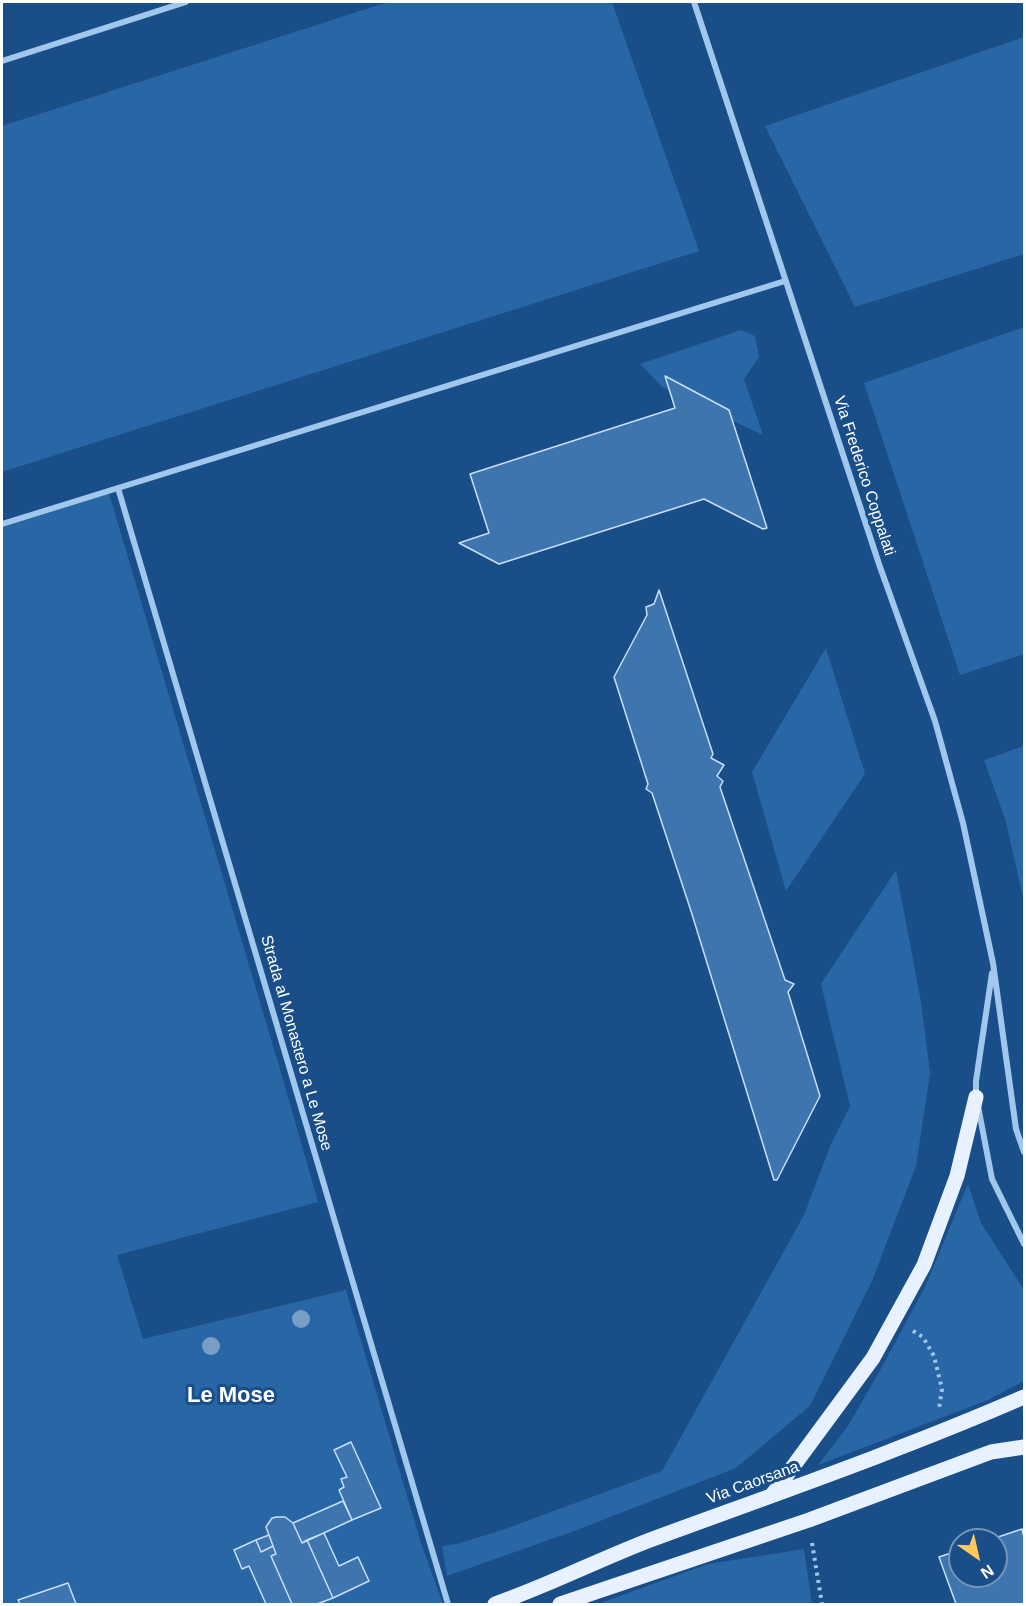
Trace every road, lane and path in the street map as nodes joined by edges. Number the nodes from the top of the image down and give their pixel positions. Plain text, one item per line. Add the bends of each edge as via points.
1 (186, 2) edge
2 (694, 2) edge
3 (2, 61) edge
4 (785, 281) junction
5 (118, 488) junction
6 (2, 524) edge
7 (993, 963) junction
8 (976, 1097) junction
9 (1024, 1152) edge
10 (1024, 1244) edge
11 (894, 1319) junction
12 (1024, 1397) edge
13 (941, 1431) junction
14 (1024, 1447) edge
15 (772, 1496) junction
16 (809, 1520) junction
17 (448, 1605) edge
18 (495, 1605) edge
19 (560, 1605) edge
20 (822, 1605) edge

1 - 3 street
2 - 4 street, Via Frederico Coppalati
4 - 5 street
4 - 7 street, Via Frederico Coppalati via 935,721 963,823
5 - 6 street
5 - 17 street, Strada al Monastero a Le Mose
7 - 8 street, Via Frederico Coppalati
7 - 9 street, Via Frederico Coppalati via 1016,1129
8 - 10 street, Via Frederico Coppalati via 992,1179
8 - 11 main road via 957,1176 924,1265
11 - 13 path via 923,1337 934,1356 942,1389 938,1414
11 - 15 main road via 873,1358
12 - 13 main road, Via Caorsana
13 - 15 main road, Via Caorsana
14 - 16 main road via 991,1452
15 - 18 main road, Via Caorsana via 647,1541
16 - 19 main road
16 - 20 path

